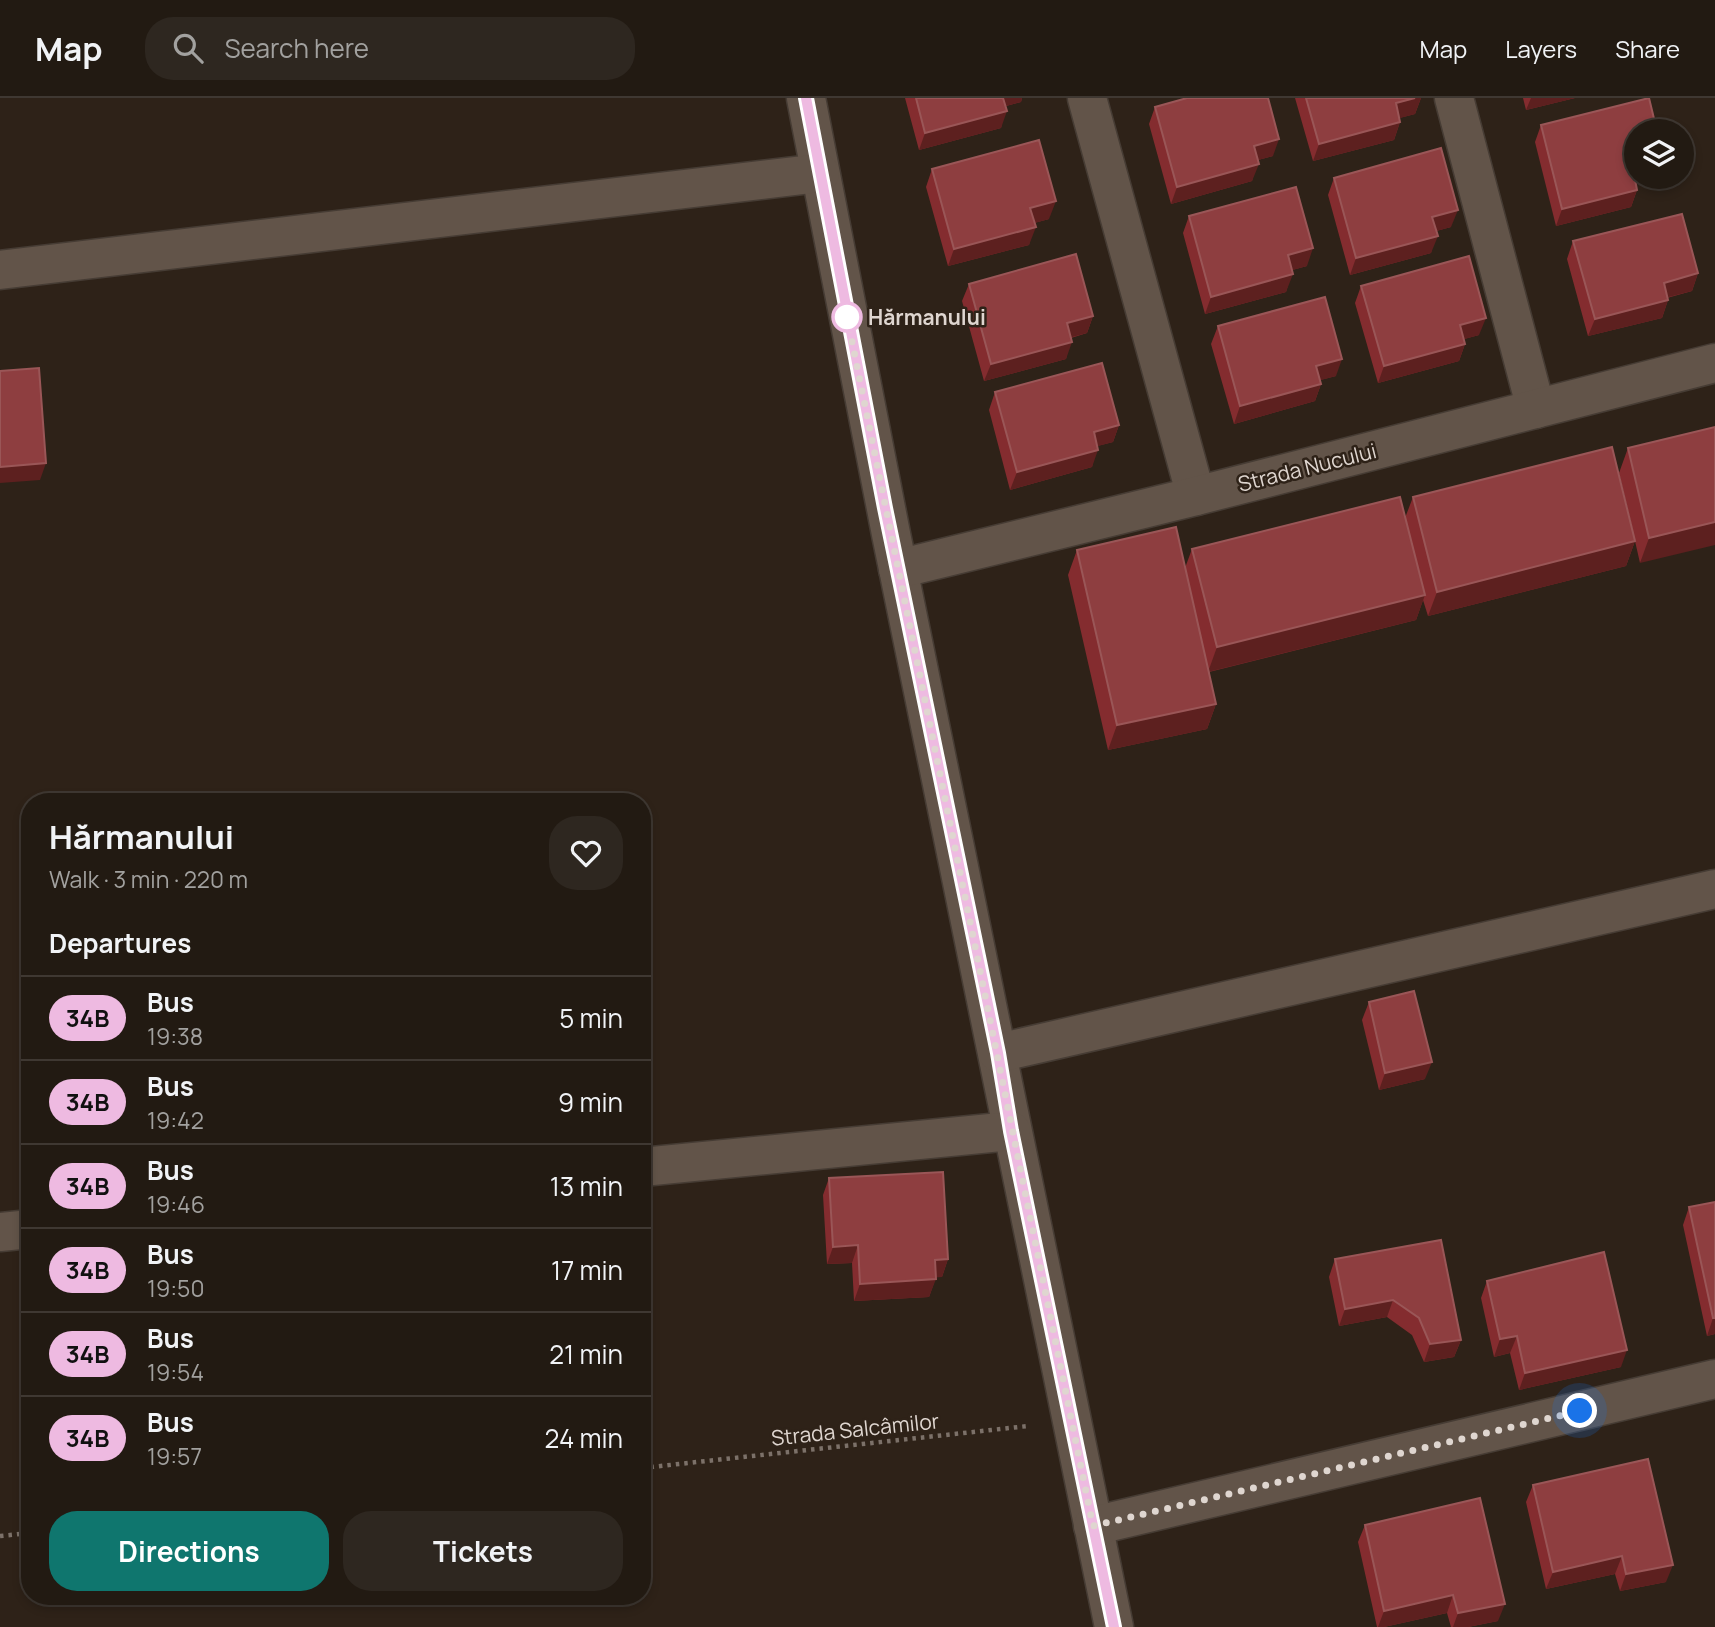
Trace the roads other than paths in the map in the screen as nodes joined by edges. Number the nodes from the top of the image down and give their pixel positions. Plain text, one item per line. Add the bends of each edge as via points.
1 (806, 98) edge
2 (1087, 98) edge
3 (1454, 98) edge
4 (820, 173) junction
5 (0, 270) edge
6 (1715, 363) edge
7 (1536, 409) junction
8 (1196, 496) junction
9 (898, 569) junction
10 (1715, 889) edge
11 (998, 1053) junction
12 (1011, 1131) junction
13 (651, 1166) edge
14 (21, 1230) edge
15 (0, 1231) edge
16 (1715, 1379) edge
17 (1093, 1526) junction
18 (1114, 1627) edge

1 - 4 street
2 - 8 street
3 - 7 street
4 - 5 street
4 - 9 street
6 - 7 street, Strada Nucului
7 - 8 street, Strada Nucului
8 - 9 street, Strada Nucului
9 - 11 street
10 - 11 street
11 - 12 street
12 - 13 street
12 - 17 street
14 - 15 street
16 - 17 street
17 - 18 street

